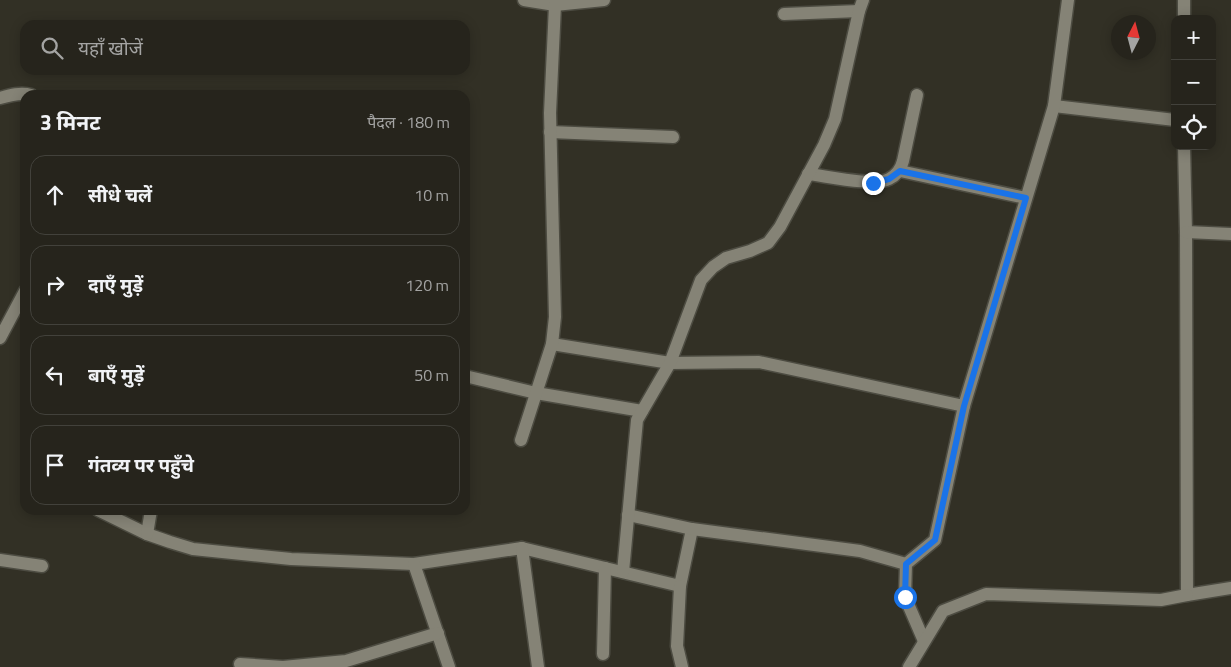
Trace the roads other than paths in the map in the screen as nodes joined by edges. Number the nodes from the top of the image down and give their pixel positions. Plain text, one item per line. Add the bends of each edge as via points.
1 (524, 0) edge
2 (604, 0) edge
3 (1068, 0) edge
4 (1184, 0) edge
5 (555, 5) junction
6 (861, 6) edge
7 (784, 14) dead end
8 (1184, 15) edge
9 (20, 93) edge
10 (917, 95) dead end
11 (0, 98) edge
12 (1054, 106) junction
13 (1171, 120) edge
14 (550, 132) junction
15 (673, 136) dead end
16 (1184, 150) edge
17 (900, 171) junction
18 (808, 174) junction
19 (1026, 198) junction
20 (1186, 232) junction
21 (1231, 234) edge
22 (20, 300) edge
23 (0, 338) edge
24 (552, 344) junction
25 (670, 363) junction
26 (470, 377) edge
27 (536, 392) junction
28 (964, 406) junction
29 (642, 411) junction
30 (521, 440) dead end
31 (108, 515) edge
32 (149, 515) edge
33 (628, 515) junction
34 (692, 529) junction
35 (147, 534) junction
36 (522, 548) junction
37 (0, 560) edge
38 (414, 564) junction
39 (906, 564) junction
40 (42, 566) dead end
41 (605, 568) junction
42 (623, 572) junction
43 (680, 586) junction
44 (1231, 588) edge
45 (1187, 595) junction
46 (438, 633) junction
47 (924, 641) junction
48 (603, 654) dead end
49 (240, 664) dead end
50 (449, 667) edge
51 (538, 667) edge
52 (682, 667) edge
53 (909, 667) edge

1 - 5 street
2 - 5 street
3 - 12 street
4 - 8 street
5 - 14 street
6 - 7 street
6 - 18 street via 835,119
9 - 11 street
10 - 17 street
12 - 13 street
12 - 19 street
14 - 15 street
14 - 24 street via 555,317
16 - 20 street
17 - 18 street via 889,179 873,183
17 - 19 street
18 - 25 street via 768,243 726,258 702,280
19 - 28 street
20 - 21 street
20 - 45 street
22 - 23 street
24 - 25 street
24 - 27 street
25 - 28 street via 759,362
25 - 29 street
26 - 27 street
27 - 29 street
27 - 30 street
28 - 39 street via 935,540
29 - 33 street via 637,420
31 - 35 street
32 - 35 street
33 - 34 street
33 - 42 street
34 - 39 street via 860,551
34 - 43 street
35 - 38 street via 193,549 291,559
36 - 38 street
36 - 41 street
36 - 51 street
37 - 40 street
38 - 46 street
39 - 47 street via 905,597
41 - 42 street
41 - 48 street
42 - 43 street
43 - 52 street via 677,646
44 - 45 street
45 - 47 street via 1160,600 986,594 942,612
46 - 49 street via 346,661 283,667
46 - 50 street
47 - 53 street

